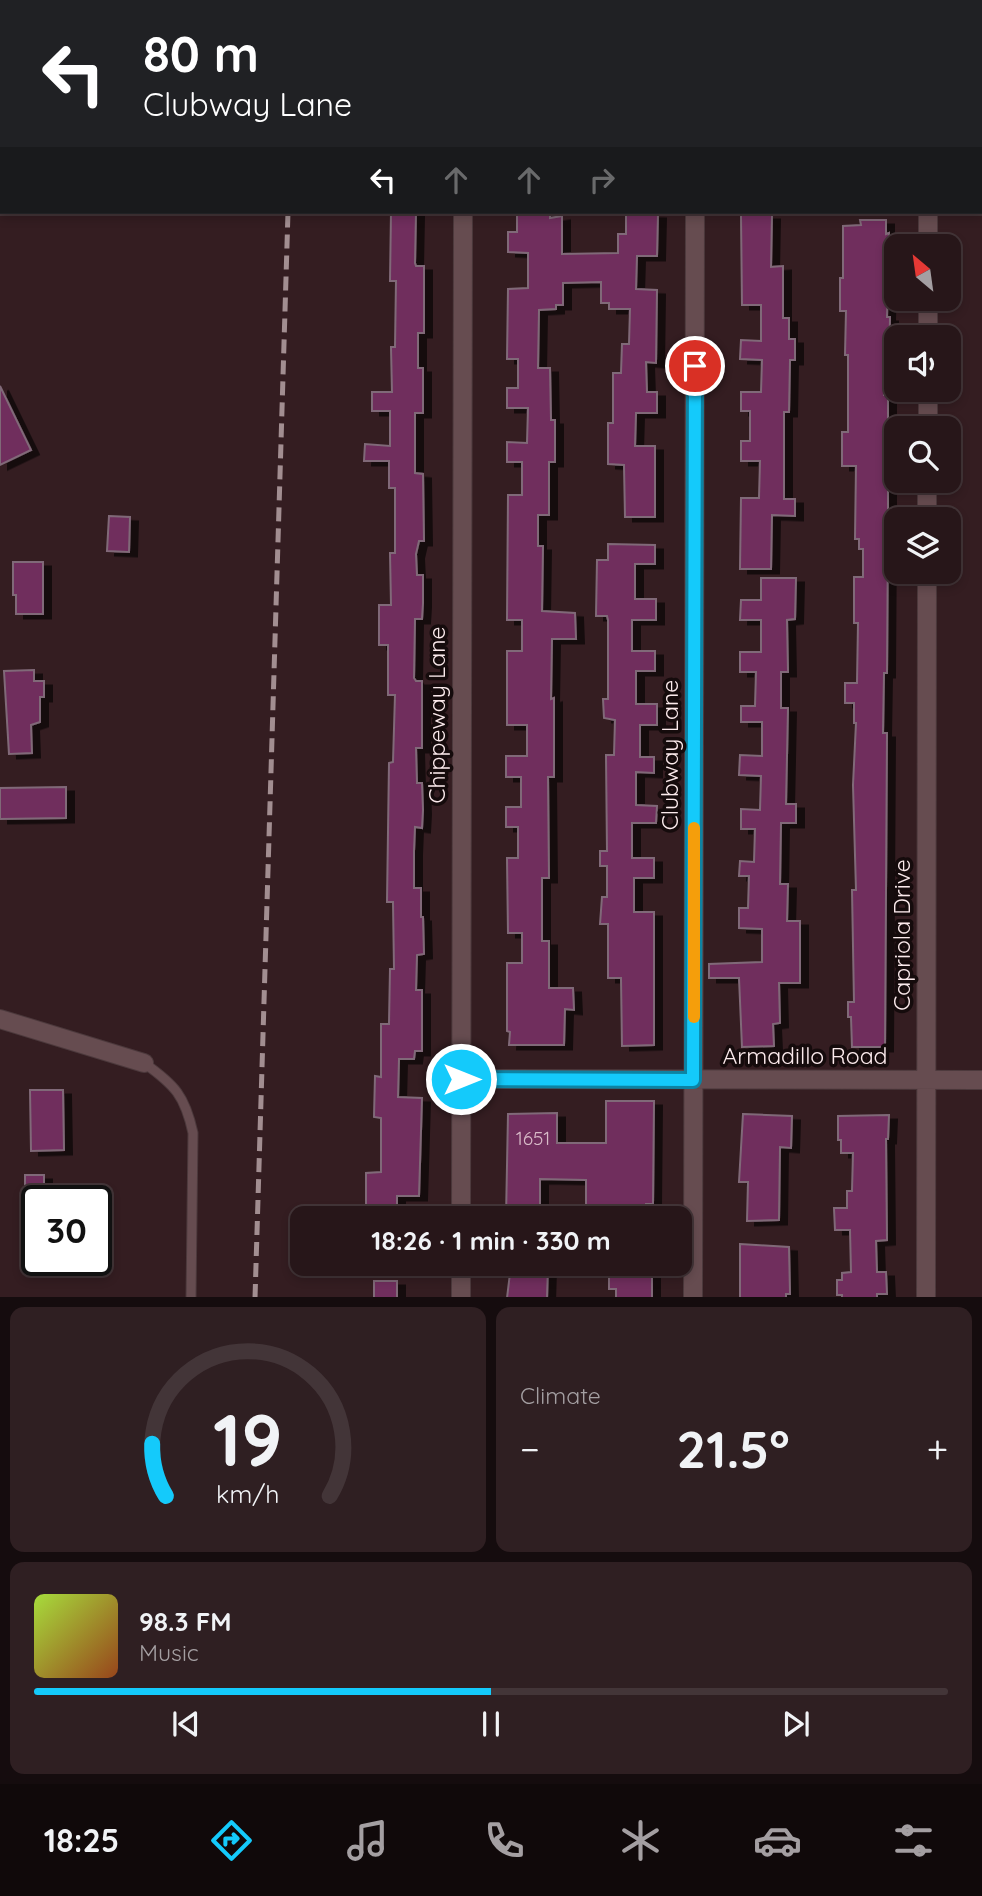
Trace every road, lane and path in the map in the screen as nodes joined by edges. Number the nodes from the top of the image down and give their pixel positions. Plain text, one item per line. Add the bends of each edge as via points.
1 (463, 214) edge
2 (695, 214) edge
3 (928, 214) edge
4 (928, 234) edge
5 (927, 584) edge
6 (0, 1019) edge
7 (144, 1063) joint
8 (461, 1079) junction
9 (693, 1080) junction
10 (926, 1080) junction
11 (982, 1080) edge
12 (461, 1206) edge
13 (461, 1276) edge
14 (191, 1297) edge
15 (461, 1297) edge
16 (693, 1297) edge
17 (926, 1297) edge

1 - 8 street, Chippeway Lane
2 - 9 street, Clubway Lane
3 - 4 street
5 - 10 street, Capriola Drive
6 - 7 street
7 - 14 lane via 174,1086 189,1113
8 - 9 street, Armadillo Road
8 - 12 street, Chippeway Lane
9 - 10 street, Armadillo Road
9 - 16 street, Clubway Lane
10 - 11 street, Armadillo Road
10 - 17 street, Capriola Drive
13 - 15 street

